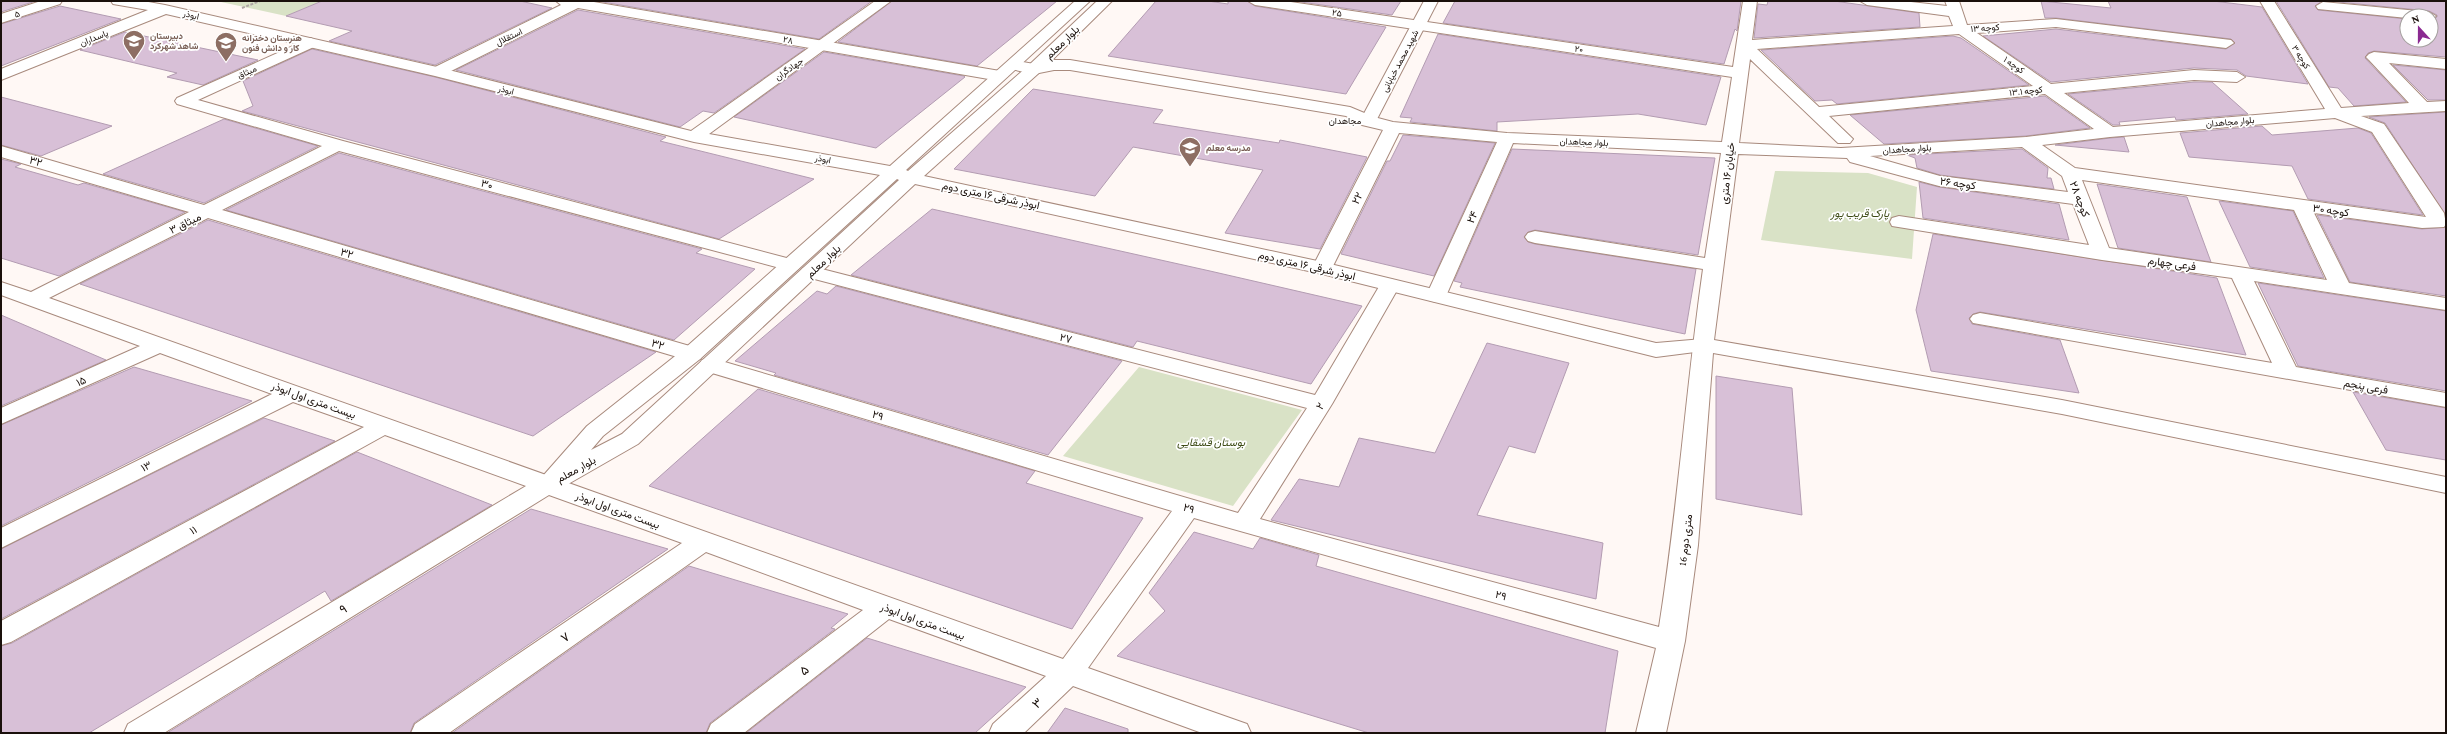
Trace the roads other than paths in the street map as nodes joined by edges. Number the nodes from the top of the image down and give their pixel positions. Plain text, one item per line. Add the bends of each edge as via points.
1 (55, 1) edge
2 (118, 1) edge
3 (187, 1) edge
4 (884, 1) edge
5 (1080, 1) edge
6 (1106, 1) edge
7 (1255, 1) edge
8 (1431, 1) edge
9 (1750, 1) edge
10 (1867, 1) edge
11 (2267, 1) edge
12 (573, 2) edge
13 (2323, 6) dead end
14 (1954, 7) edge
15 (165, 9) junction
16 (2399, 13) edge
17 (1, 19) edge
18 (1418, 25) junction
19 (1961, 29) junction
20 (311, 43) junction
21 (2226, 43) dead end
22 (822, 45) junction
23 (1744, 45) junction
24 (2446, 64) edge
25 (1034, 69) junction
26 (1006, 71) junction
27 (437, 72) junction
28 (1740, 73) junction
29 (1, 75) edge
30 (2237, 77) dead end
31 (2048, 88) junction
32 (183, 101) joint
33 (2446, 106) edge
34 (2423, 108) junction
35 (1814, 112) junction
36 (2336, 113) junction
37 (1368, 120) junction
38 (1393, 127) junction
39 (2110, 132) junction
40 (694, 137) junction
41 (1507, 138) junction
42 (2026, 142) junction
43 (337, 145) junction
44 (1842, 146) junction
45 (1730, 148) junction
46 (1, 151) edge
47 (2070, 173) junction
48 (903, 175) junction
49 (2079, 199) junction
50 (2301, 205) junction
51 (207, 212) junction
52 (1899, 222) dead end
53 (1535, 237) dead end
54 (2102, 254) junction
55 (1715, 265) junction
56 (1322, 268) junction
57 (801, 269) junction
58 (2239, 272) junction
59 (1390, 285) junction
60 (2341, 288) junction
61 (12, 294) edge
62 (1436, 296) junction
63 (2446, 304) edge
64 (1980, 319) dead end
65 (160, 345) junction
66 (1704, 345) junction
67 (701, 360) junction
68 (2287, 371) junction
69 (292, 393) junction
70 (2446, 400) edge
71 (1321, 404) junction
72 (1, 417) edge
73 (384, 426) junction
74 (547, 485) junction
75 (2446, 485) edge
76 (1188, 508) junction
77 (1244, 524) junction
78 (1, 539) edge
79 (704, 541) junction
80 (886, 607) junction
81 (1, 634) edge
82 (1671, 641) junction
83 (1069, 673) junction
84 (138, 733) edge
85 (426, 733) edge
86 (722, 733) edge
87 (1004, 733) edge
88 (1236, 733) edge
89 (1651, 733) edge

1 - 17 street, ۵
2 - 15 street, ابوذر
3 - 15 street, پاسداران
4 - 22 street, جهادگران
5 - 26 street, بلوار معلم
6 - 25 street, بلوار معلم
7 - 18 street, ۲۵
8 - 18 street, شهید محمد خیابانی
9 - 23 street, خیابان ۱۶ متری
10 - 14 street
11 - 36 street, کوچه ۳
12 - 22 street, ۲۸
12 - 27 street, استقلال
13 - 16 street
14 - 19 street
15 - 20 street, ابوذر
15 - 29 street, پاسداران
18 - 28 street, ۲۰
18 - 37 street, شهید محمد خیابانی
19 - 21 street, کوچه ۱۳ via 2056,23
19 - 23 street, کوچه ۱۳
19 - 31 street, کوچه ۱
20 - 27 street, ابوذر
20 - 32 street, میثاق
22 - 26 street, ۲۸
22 - 40 street, جهادگران
23 - 28 street, خیابان ۱۶ متری
23 - 35 street
24 - 34 street via 2374,58
25 - 26 street, مجاهدان
25 - 37 street, مجاهدان via 1047,77 1316,120
25 - 48 street, بلوار معلم
26 - 48 street, بلوار معلم
27 - 40 street, ابوذر
28 - 45 street, خیابان ۱۶ متری
30 - 31 street, کوچه ۱۳.۱ via 2194,75
31 - 35 street, کوچه ۱۳.۱
31 - 39 street, کوچه ۱
32 - 43 street, ۳۰
33 - 34 street, بلوار مجاهدان
34 - 36 street, بلوار مجاهدان
35 - 44 street
36 - 39 street, بلوار مجاهدان
36 - 50 street, کوچه ۳۰ via 2378,128 2435,213 2437,222
37 - 38 street, بلوار مجاهدان
38 - 41 street, بلوار مجاهدان
38 - 56 street, ۲۲
39 - 42 street, بلوار مجاهدان
40 - 48 street, ابوذر
41 - 45 street, بلوار مجاهدان
41 - 62 street, ۲۴
42 - 44 street, بلوار مجاهدان
42 - 47 street, کوچه ۲۸
43 - 51 street, میثاق ۳
43 - 57 street, ۳۰
44 - 45 street, بلوار مجاهدان
44 - 49 street, کوچه ۲۶ via 1939,181
45 - 55 street, خیابان ۱۶ متری
46 - 51 street, ۳۲
47 - 49 street, کوچه ۲۸
47 - 50 street, کوچه ۳۰
48 - 56 street, ابوذر شرقی ۱۶ متری دوم
48 - 57 street, بلوار معلم
49 - 54 street, کوچه ۲۸
50 - 60 street
51 - 61 street, میثاق ۳
51 - 67 street, ۳۲
52 - 54 street, فرعی چهارم
53 - 55 street
54 - 58 street, فرعی چهارم
55 - 66 street, خیابان ۱۶ متری
56 - 59 street, ابوذر شرقی ۱۶ متری دوم
57 - 67 street, بلوار معلم
57 - 71 street, ۲۷
58 - 60 street, فرعی چهارم
58 - 68 street
59 - 62 street, ابوذر شرقی ۱۶ متری دوم
59 - 71 street, ۲
60 - 63 street, فرعی چهارم
61 - 65 street, بیست متری اول ابوذر
62 - 66 street, ابوذر شرقی ۱۶ متری دوم via 1656,350
64 - 68 street
65 - 69 street, بیست متری اول ابوذر
65 - 72 street, ۱۵
66 - 75 street, ابوذر شرقی ۱۶ متری دوم via 2062,407
66 - 82 street, 16 متری دوم via 1686,544
67 - 74 street, بلوار معلم via 595,431
67 - 74 street, بلوار معلم via 630,439
67 - 76 street, ۲۹
68 - 70 street, فرعی پنجم
69 - 73 street, بیست متری اول ابوذر
69 - 78 street, ۱۳
71 - 77 street, ۲
73 - 74 street, بیست متری اول ابوذر
73 - 81 street, ۱۱
74 - 79 street, بیست متری اول ابوذر
74 - 84 street, ۹
76 - 77 street, ۲۹
76 - 83 street, ۳
77 - 82 street, ۲۹
79 - 80 street, بیست متری اول ابوذر
79 - 85 street, ۷
80 - 83 street, بیست متری اول ابوذر
80 - 86 street, ۵
82 - 89 street, 16 متری دوم
83 - 87 street, ۳
83 - 88 street, بیست متری اول ابوذر

